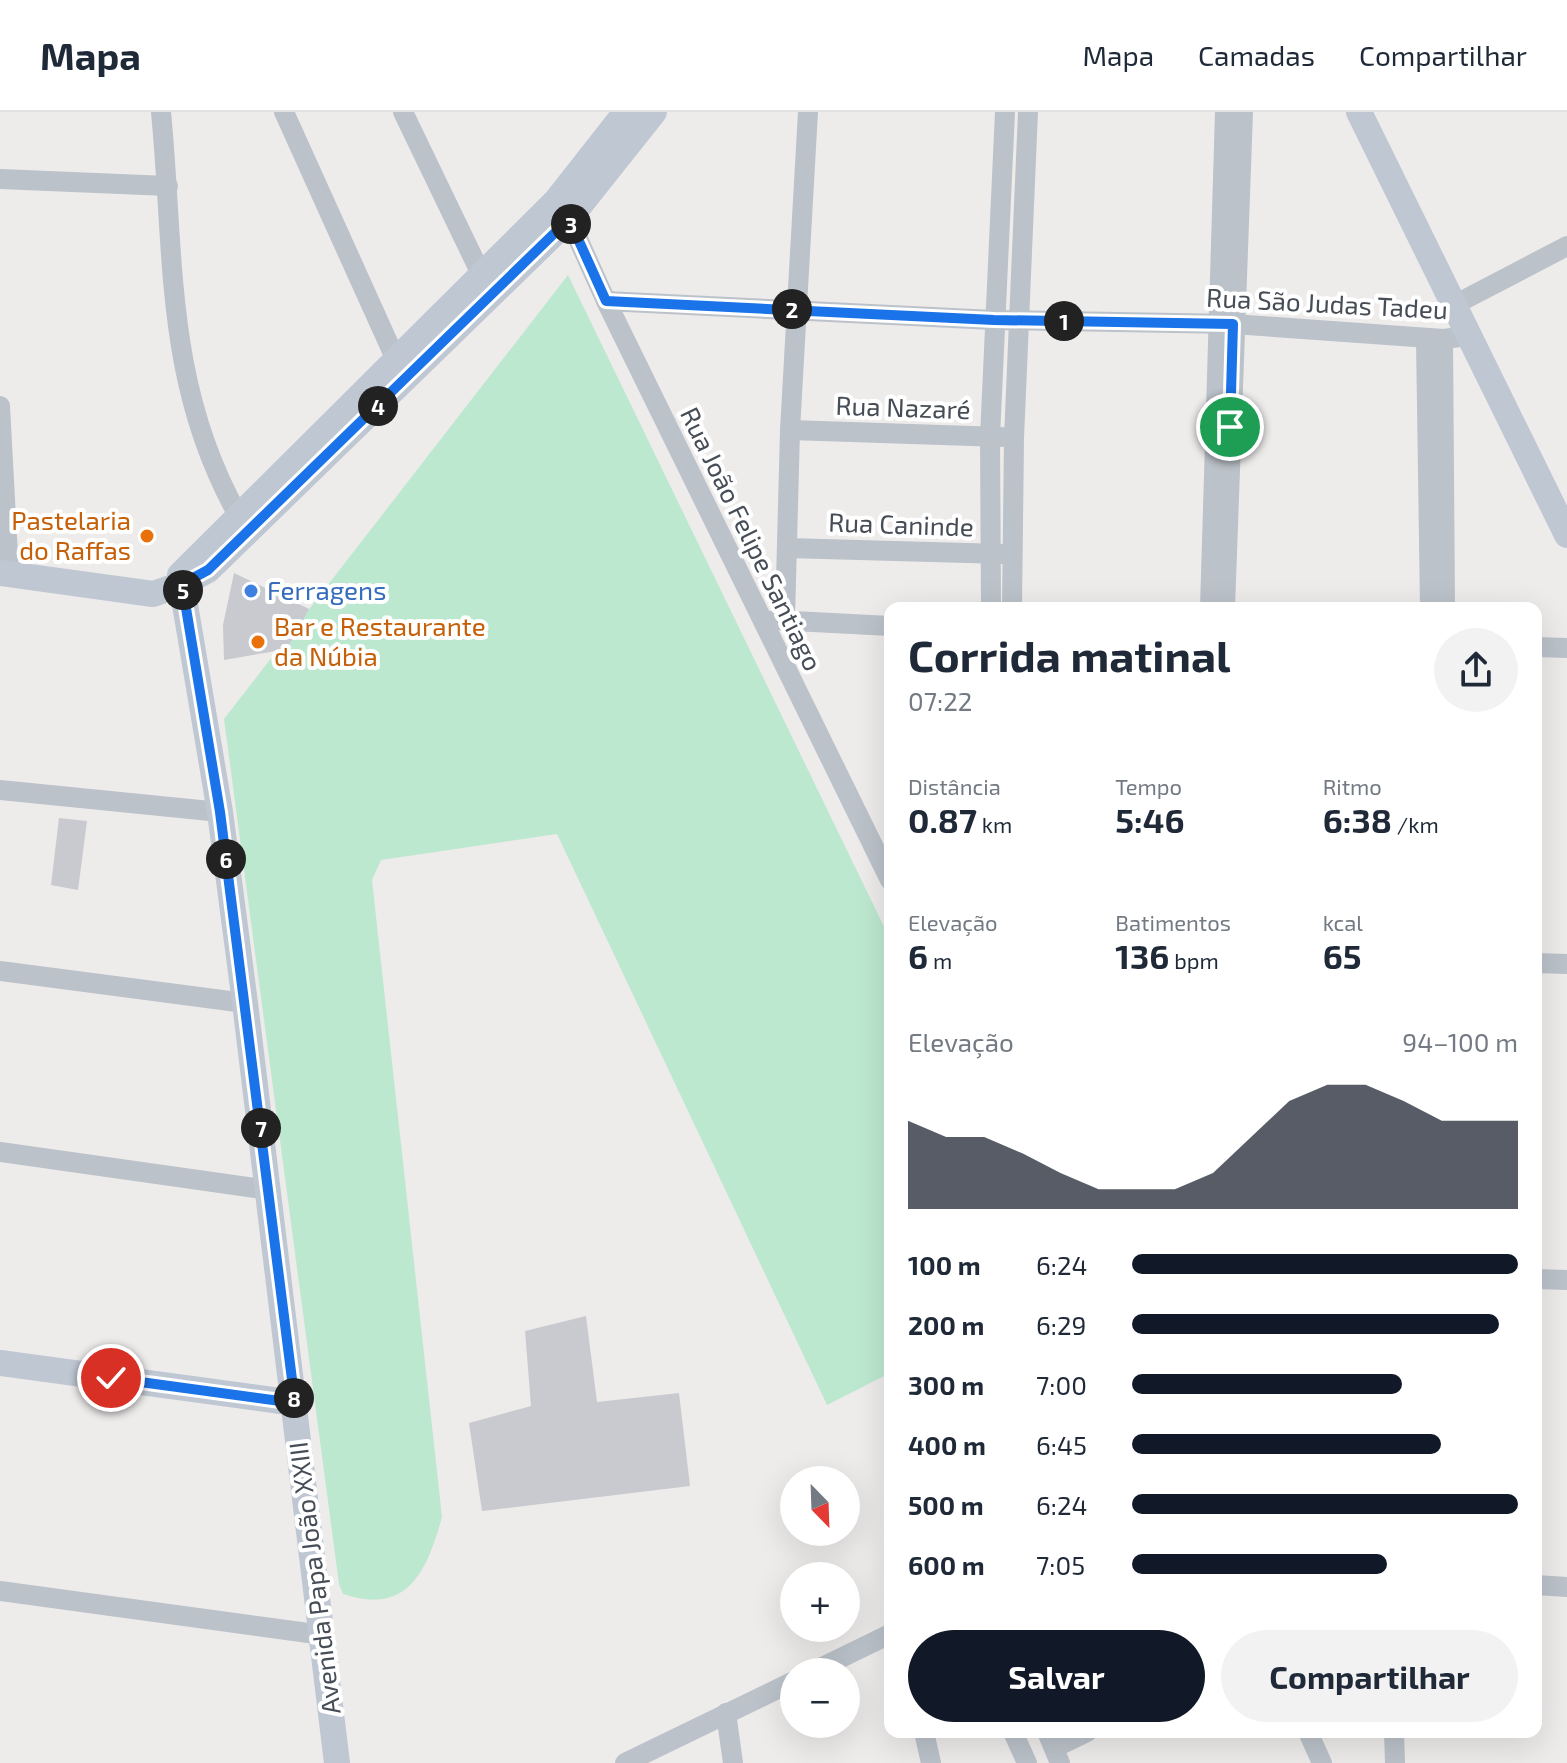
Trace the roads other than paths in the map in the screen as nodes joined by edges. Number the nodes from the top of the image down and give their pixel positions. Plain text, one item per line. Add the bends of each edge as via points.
1 (161, 112) edge
2 (284, 112) edge
3 (403, 112) edge
4 (626, 112) edge
5 (654, 112) edge
6 (808, 112) edge
7 (1005, 112) edge
8 (1028, 112) edge
9 (1225, 112) edge
10 (1243, 112) edge
11 (1359, 112) edge
12 (0, 179) edge
13 (168, 186) junction
14 (569, 219) junction
15 (1567, 246) edge
16 (482, 276) junction
17 (606, 301) junction
18 (1454, 305) junction
19 (797, 309) junction
20 (994, 320) junction
21 (1021, 321) junction
22 (1225, 324) junction
23 (1469, 336) junction
24 (1435, 338) junction
25 (400, 370) junction
26 (0, 406) edge
27 (790, 430) junction
28 (990, 437) junction
29 (1014, 438) junction
30 (238, 515) junction
31 (1220, 530) junction
32 (1567, 535) edge
33 (787, 548) junction
34 (1003, 554) junction
35 (4, 574) edge
36 (182, 584) junction
37 (992, 602) edge
38 (1011, 602) edge
39 (1211, 602) edge
40 (1225, 602) edge
41 (1430, 602) edge
42 (1445, 602) edge
43 (785, 619) junction
44 (762, 620) junction
45 (884, 626) edge
46 (1542, 647) edge
47 (1567, 648) edge
48 (0, 790) edge
49 (220, 812) junction
50 (884, 868) edge
51 (1542, 963) edge
52 (1567, 964) edge
53 (0, 971) edge
54 (245, 1003) junction
55 (0, 1152) edge
56 (269, 1190) junction
57 (1542, 1279) edge
58 (1567, 1280) edge
59 (0, 1363) edge
60 (295, 1403) junction
61 (1542, 1585) edge
62 (1567, 1587) edge
63 (0, 1591) edge
64 (323, 1635) junction
65 (884, 1637) edge
66 (841, 1658) edge
67 (780, 1688) edge
68 (726, 1713) junction
69 (925, 1738) edge
70 (1016, 1738) edge
71 (1075, 1738) edge
72 (1311, 1738) edge
73 (1394, 1738) edge
74 (1054, 1748) edge
75 (337, 1763) edge
76 (625, 1763) edge
77 (733, 1763) edge
78 (931, 1763) edge
79 (1027, 1763) edge
80 (1322, 1763) edge
81 (1395, 1763) edge

1 - 13 street
2 - 25 street
3 - 16 street
4 - 16 main road via 556,201
5 - 14 main road
6 - 19 street, Rua João Felipe Santiago
7 - 20 street
8 - 21 street
9 - 22 street
10 - 22 street
11 - 18 main road
12 - 13 street
13 - 30 street via 177,328 191,402
14 - 17 street, Rua João Felipe Santiago
14 - 25 main road
15 - 18 street
16 - 25 main road
17 - 19 street, Rua São Judas Tadeu
17 - 44 street, Rua João Felipe Santiago
18 - 23 main road
19 - 20 street, Rua São Judas Tadeu
19 - 27 street, Rua João Felipe Santiago
20 - 21 street, Rua São Judas Tadeu
20 - 28 street
21 - 22 street, Rua São Judas Tadeu
21 - 29 street
22 - 24 street, Rua São Judas Tadeu
22 - 31 street
23 - 24 street, Rua São Judas Tadeu
23 - 32 main road
24 - 41 street
24 - 42 street
25 - 30 main road
25 - 36 main road via 208,570
26 - 35 street
27 - 28 street, Rua Nazaré
27 - 33 street, Rua João Felipe Santiago
28 - 29 street, Rua Nazaré
28 - 34 street
29 - 34 street
30 - 36 main road via 183,570
31 - 39 street
31 - 40 street
33 - 34 street, Rua Caninde
33 - 43 street, Rua João Felipe Santiago
34 - 37 street
34 - 38 street
35 - 36 main road via 144,594
36 - 49 main road, Avenida Papa João XXIII
43 - 44 street
43 - 45 street
44 - 50 street, Rua João Felipe Santiago
46 - 47 street
48 - 49 street
49 - 54 main road, Avenida Papa João XXIII
51 - 52 street
53 - 54 street
54 - 56 main road, Avenida Papa João XXIII
55 - 56 street
56 - 60 main road, Avenida Papa João XXIII
57 - 58 street
59 - 60 main road
60 - 64 main road, Avenida Papa João XXIII
61 - 62 street
63 - 64 street
64 - 75 main road, Avenida Papa João XXIII
65 - 66 street
67 - 68 street
68 - 76 street
68 - 77 street
69 - 78 street
70 - 79 street
71 - 74 street
72 - 80 street
73 - 81 street

